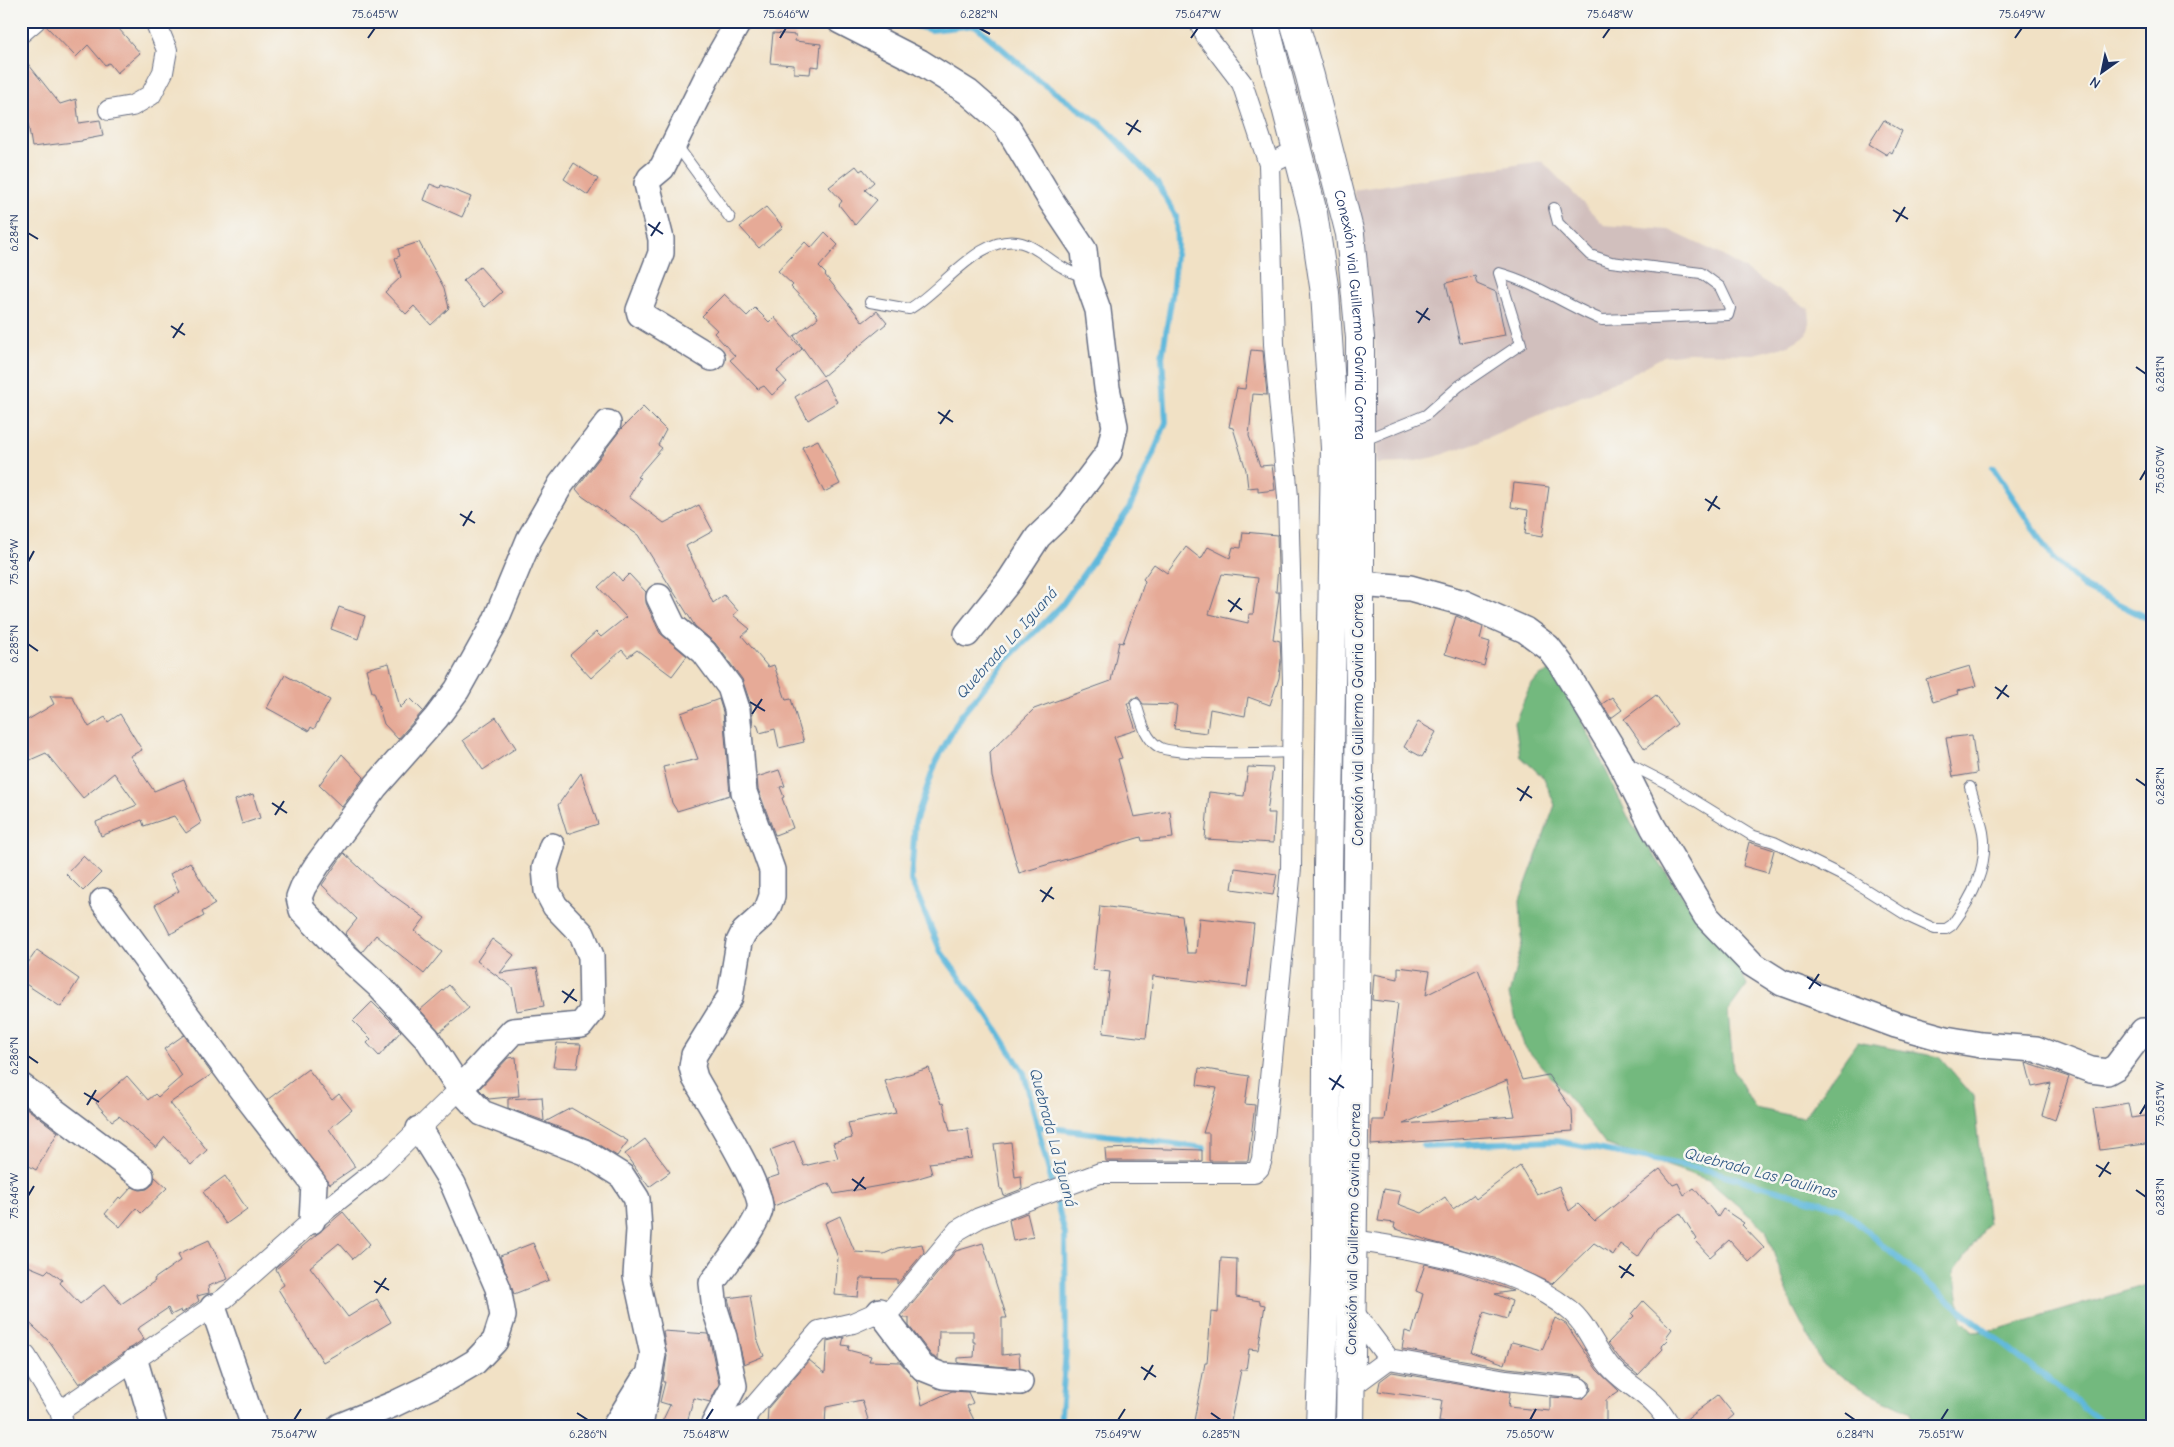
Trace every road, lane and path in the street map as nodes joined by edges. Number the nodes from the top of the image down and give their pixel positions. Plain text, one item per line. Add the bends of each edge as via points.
1 (35, 21) edge
2 (155, 21) edge
3 (739, 21) edge
4 (840, 21) edge
5 (1199, 21) edge
6 (1264, 21) edge
7 (1294, 21) edge
8 (21, 33) edge
9 (109, 110) dead end
10 (675, 142) junction
11 (1296, 151) junction
12 (1269, 164) junction
13 (1554, 208) dead end
14 (730, 218) dead end
15 (1087, 278) junction
16 (870, 302) dead end
17 (712, 358) dead end
18 (608, 423) dead end
19 (1361, 442) junction
20 (1359, 584) junction
21 (659, 597) dead end
22 (967, 634) dead end
23 (1136, 704) dead end
24 (1292, 752) junction
25 (1619, 759) junction
26 (1970, 787) dead end
27 (552, 846) dead end
28 (103, 901) dead end
29 (2153, 1039) edge
30 (21, 1086) edge
31 (460, 1089) junction
32 (419, 1129) junction
33 (141, 1176) dead end
34 (312, 1221) junction
35 (1352, 1240) junction
36 (213, 1307) junction
37 (1352, 1310) junction
38 (880, 1311) junction
39 (21, 1354) edge
40 (1389, 1359) junction
41 (136, 1361) junction
42 (652, 1366) junction
43 (1020, 1382) dead end
44 (1351, 1387) junction
45 (1579, 1388) dead end
46 (62, 1418) edge
47 (740, 1422) edge
48 (154, 1426) edge
49 (254, 1426) edge
50 (340, 1426) edge
51 (615, 1426) edge
52 (640, 1426) edge
53 (713, 1426) edge
54 (1320, 1426) edge
55 (1350, 1426) edge
56 (1670, 1426) edge

1 - 8 street
2 - 9 street via 167,50 163,72 152,95 132,106
3 - 10 street
4 - 15 street via 920,62 968,92 1006,124 1084,250
5 - 12 street via 1206,36 1242,83
6 - 11 highway, Conexión vial Guillermo Gaviria Correa
7 - 19 highway, Conexión vial Guillermo Gaviria Correa via 1350,234 1360,338
10 - 14 lane
10 - 17 street via 662,168 647,184 661,239 661,253 639,310 644,318
11 - 12 street
11 - 54 highway, Conexión vial Guillermo Gaviria Correa via 1313,213 1325,293 1335,448 1326,1259
12 - 24 street via 1274,344 1288,497
13 - 19 lane via 1558,222 1590,255 1611,262 1700,273 1720,287 1730,308 1728,315 1602,320 1528,283 1499,274 1521,344 1459,386 1426,415
15 - 16 lane via 1062,268 1022,243 1003,243 976,254 909,309
15 - 22 street via 1098,310 1115,426 1108,452 1061,515 1038,537 1010,580
18 - 31 street via 566,476 529,540 495,622 457,690 375,787 317,865 298,897 302,910 427,1038
19 - 20 highway, Conexión vial Guillermo Gaviria Correa
20 - 25 street via 1410,588 1464,603 1525,630 1548,647 1561,664
20 - 35 highway, Conexión vial Guillermo Gaviria Correa
21 - 53 street via 674,626 704,652 730,687 737,709 744,792 772,870 772,896 768,907 744,932 739,942 730,997 694,1055 692,1067 694,1078 755,1187 760,1209 712,1283 734,1386
23 - 24 lane via 1146,733 1159,748 1242,753
24 - 38 street via 1291,868 1259,1168 1254,1173 1100,1173 979,1218 958,1230 892,1309
25 - 26 lane via 1668,784 1751,835 1774,842 1849,879 1911,918 1935,929 1946,929 1958,917 1978,883 1984,861 1983,833
25 - 29 street via 1653,827 1706,916 1752,964 1782,983 1896,1024 1981,1045 2036,1049 2091,1070 2107,1072 2116,1067 2144,1031 2151,1032
27 - 31 street via 545,868 547,891 555,906 582,934 591,956 592,1012 581,1026 513,1031
28 - 34 street via 314,1184
30 - 33 street
31 - 32 street
31 - 42 street via 482,1113 584,1152 622,1176 637,1199 636,1276 653,1354
32 - 34 street via 379,1168
32 - 50 street via 452,1184 498,1288 503,1316 495,1341 475,1362 394,1404
34 - 36 street
35 - 37 highway, Conexión vial Guillermo Gaviria Correa
35 - 56 street via 1398,1247 1499,1272 1529,1284 1570,1309 1613,1370 1658,1406
36 - 41 street
36 - 49 street
37 - 40 street
37 - 44 highway, Conexión vial Guillermo Gaviria Correa
38 - 43 street via 923,1368 943,1376
38 - 47 street via 853,1323 819,1331
39 - 46 street via 26,1356
40 - 44 street
40 - 45 street via 1506,1380
41 - 46 street
41 - 48 street
42 - 51 street
42 - 52 street
44 - 55 highway, Conexión vial Guillermo Gaviria Correa

